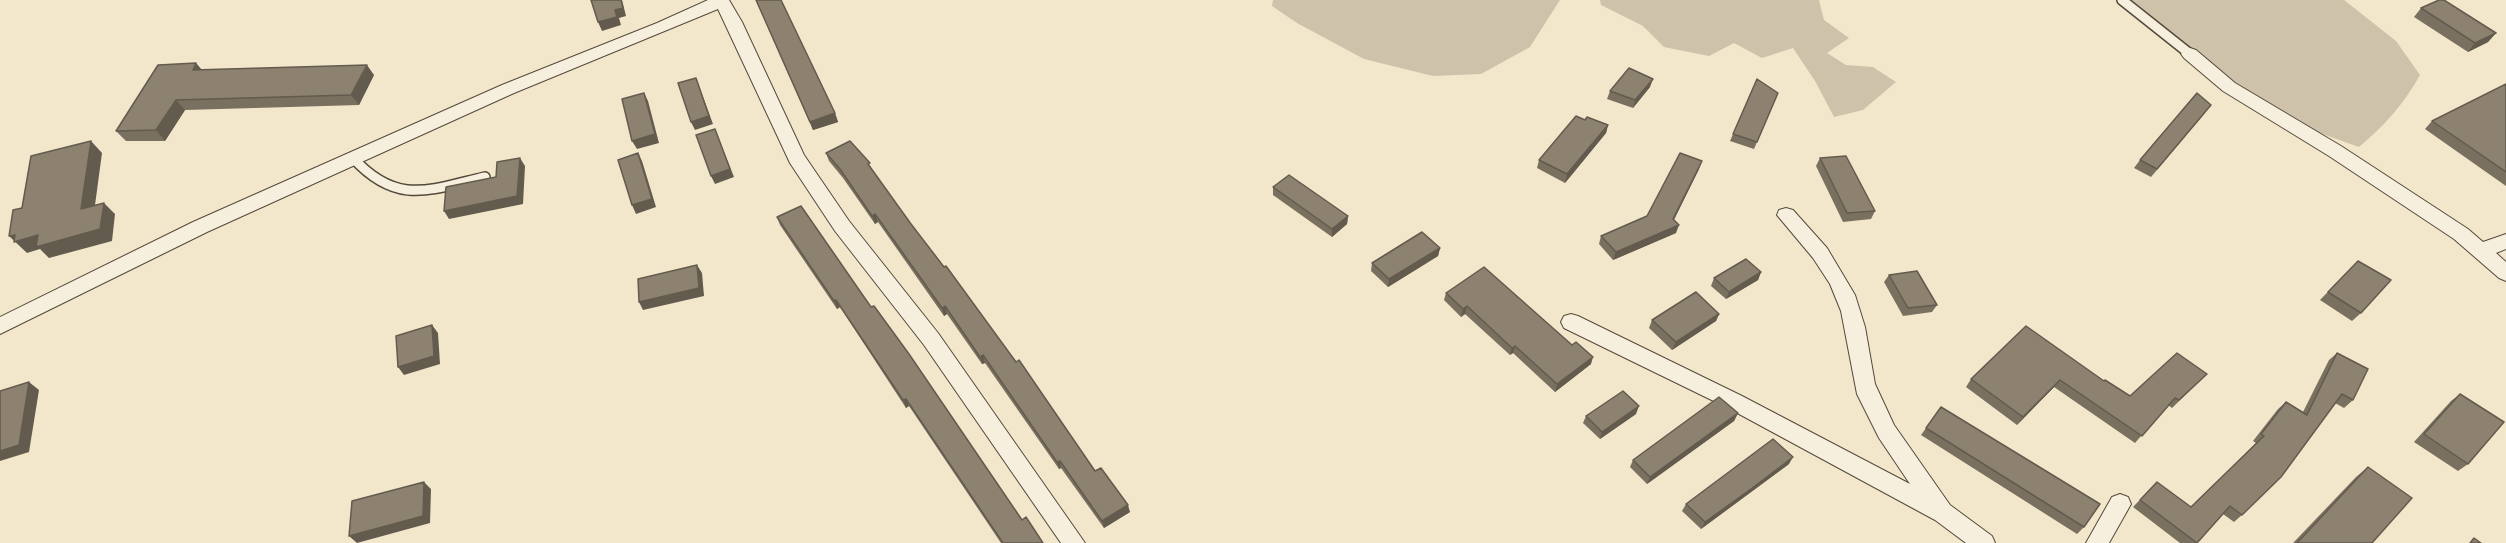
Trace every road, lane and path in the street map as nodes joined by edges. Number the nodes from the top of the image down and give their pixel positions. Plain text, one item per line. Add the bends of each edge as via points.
1 (720, 0) edge
2 (2122, 0) edge
3 (2190, 54) joint
4 (353, 158) junction
5 (485, 177) edge
6 (1786, 215) dead end
7 (2506, 241) edge
8 (2480, 251) junction
9 (2506, 273) edge
10 (1571, 322) dead end
11 (0, 326) edge
12 (2120, 504) dead end
13 (1943, 513) junction
14 (1074, 543) edge
15 (1984, 543) edge
16 (2097, 543) edge

1 - 4 street
1 - 14 street via 734,22 796,158 842,226 931,339
2 - 3 lane
3 - 8 street via 2229,87 2335,151 2461,234
4 - 5 lane via 366,175 386,188 413,192
4 - 11 street via 200,226
6 - 13 street via 1838,278 1856,328 1859,368 1872,404
7 - 8 street
8 - 9 street
10 - 13 street via 1735,402
12 - 16 street
13 - 15 street

